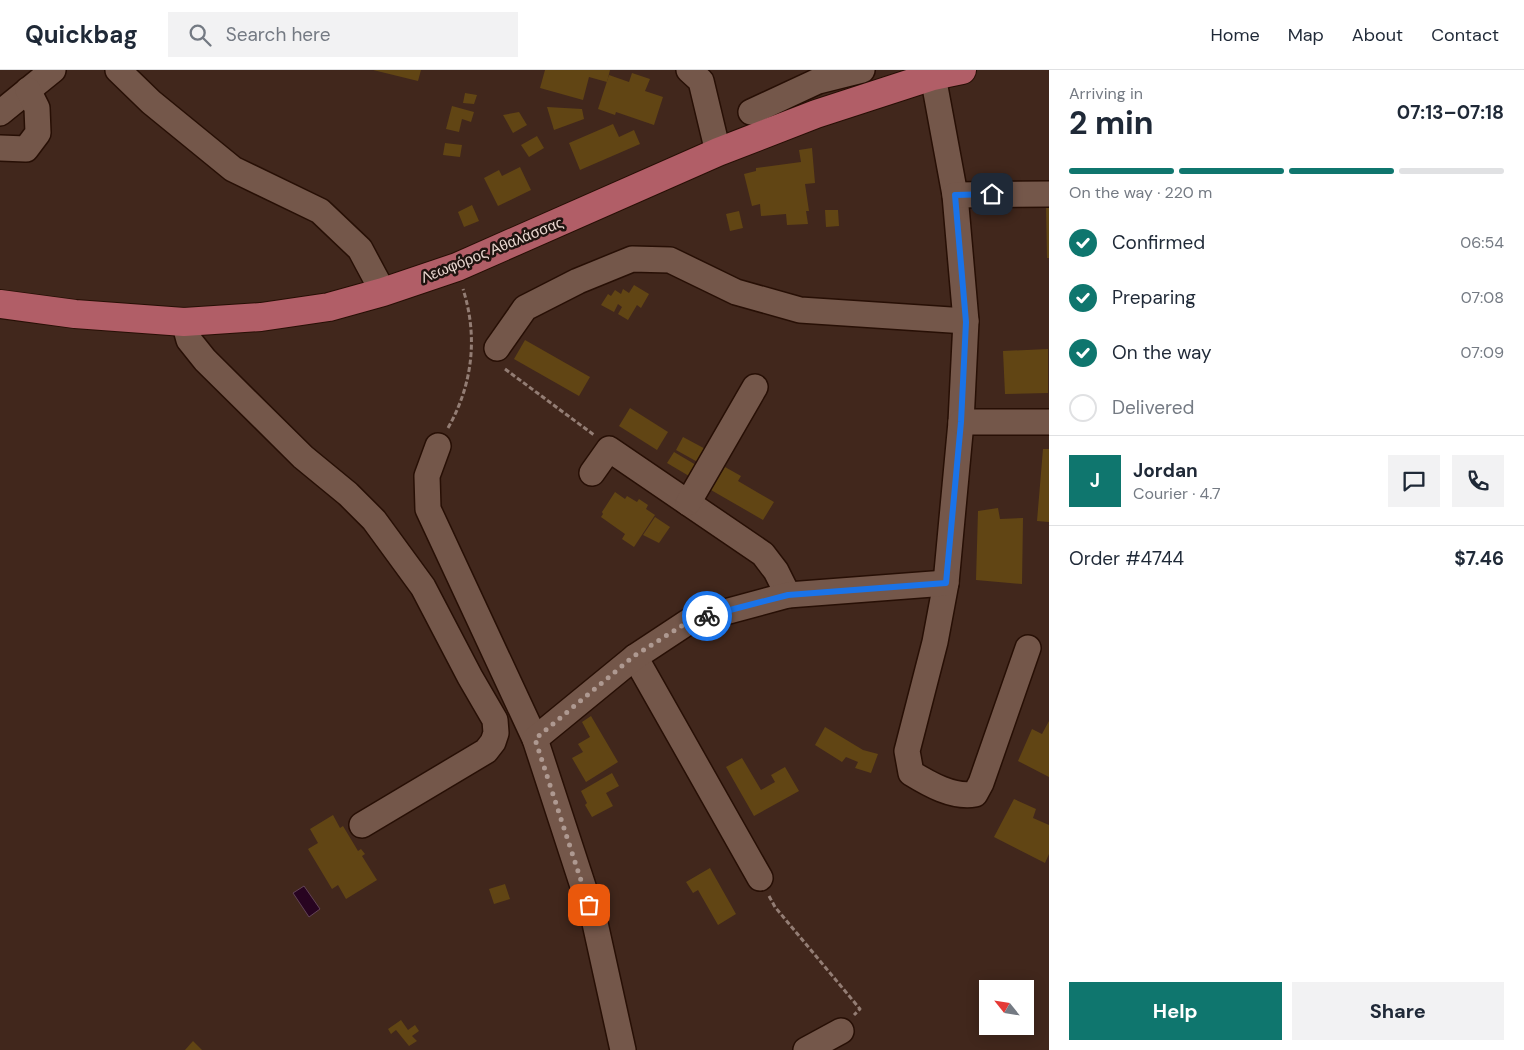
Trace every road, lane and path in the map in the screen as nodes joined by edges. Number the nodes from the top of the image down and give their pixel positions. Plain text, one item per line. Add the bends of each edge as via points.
1 (53, 70) edge
2 (118, 70) edge
3 (689, 70) edge
4 (862, 70) edge
5 (962, 70) edge
6 (933, 76) junction
7 (818, 81) junction
8 (28, 90) junction
9 (826, 111) junction
10 (751, 112) dead end
11 (0, 113) edge
12 (0, 148) edge
13 (718, 152) junction
14 (1049, 194) edge
15 (955, 195) junction
16 (457, 268) junction
17 (383, 292) junction
18 (0, 304) edge
19 (184, 322) junction
20 (966, 322) junction
21 (496, 348) joint
22 (755, 387) dead end
23 (961, 422) junction
24 (1049, 422) edge
25 (438, 446) joint
26 (609, 450) junction
27 (592, 473) dead end
28 (688, 503) junction
29 (946, 583) junction
30 (788, 595) junction
31 (1028, 648) dead end
32 (634, 656) junction
33 (535, 739) junction
34 (362, 825) dead end
35 (760, 878) joint
36 (840, 1031) joint
37 (623, 1050) edge
38 (806, 1050) edge

1 - 8 street
2 - 17 street via 151,102 233,169 320,211 360,249
3 - 13 street via 700,81
4 - 7 street
5 - 6 main road, Λεωφόρος Αθαλάσσας
6 - 9 main road, Λεωφόρος Αθαλάσσας
6 - 15 street
7 - 9 street
7 - 10 street
8 - 11 street
8 - 12 street via 37,108 38,133 26,149
9 - 13 main road, Λεωφόρος Αθαλάσσας
13 - 16 main road, Λεωφόρος Αθαλάσσας
14 - 15 street
15 - 20 street
16 - 17 main road, Λεωφόρος Αθαλάσσας
16 - 25 path via 469,308 472,346 466,388
17 - 19 main road, Λεωφόρος Αθαλάσσας via 329,307 261,317
18 - 19 main road, Λεωφόρος Αθαλάσσας via 75,314
19 - 34 street via 189,340 205,360 303,457 374,520 423,587 495,720 496,733 486,751
20 - 21 street via 800,310 736,292 670,260 632,259 578,280 525,308
20 - 23 street
21 - 26 path via 499,365 585,428
22 - 28 street
23 - 24 street
23 - 29 street
25 - 33 street via 427,476 428,509
26 - 27 street
26 - 28 street
28 - 30 street via 763,554 776,570
29 - 30 street
29 - 31 street via 935,642 907,751 910,773 931,785 966,796 975,794
30 - 32 street via 688,622
32 - 33 street
32 - 35 street
33 - 37 street via 595,923
35 - 36 path via 775,907 860,1009
36 - 38 street

